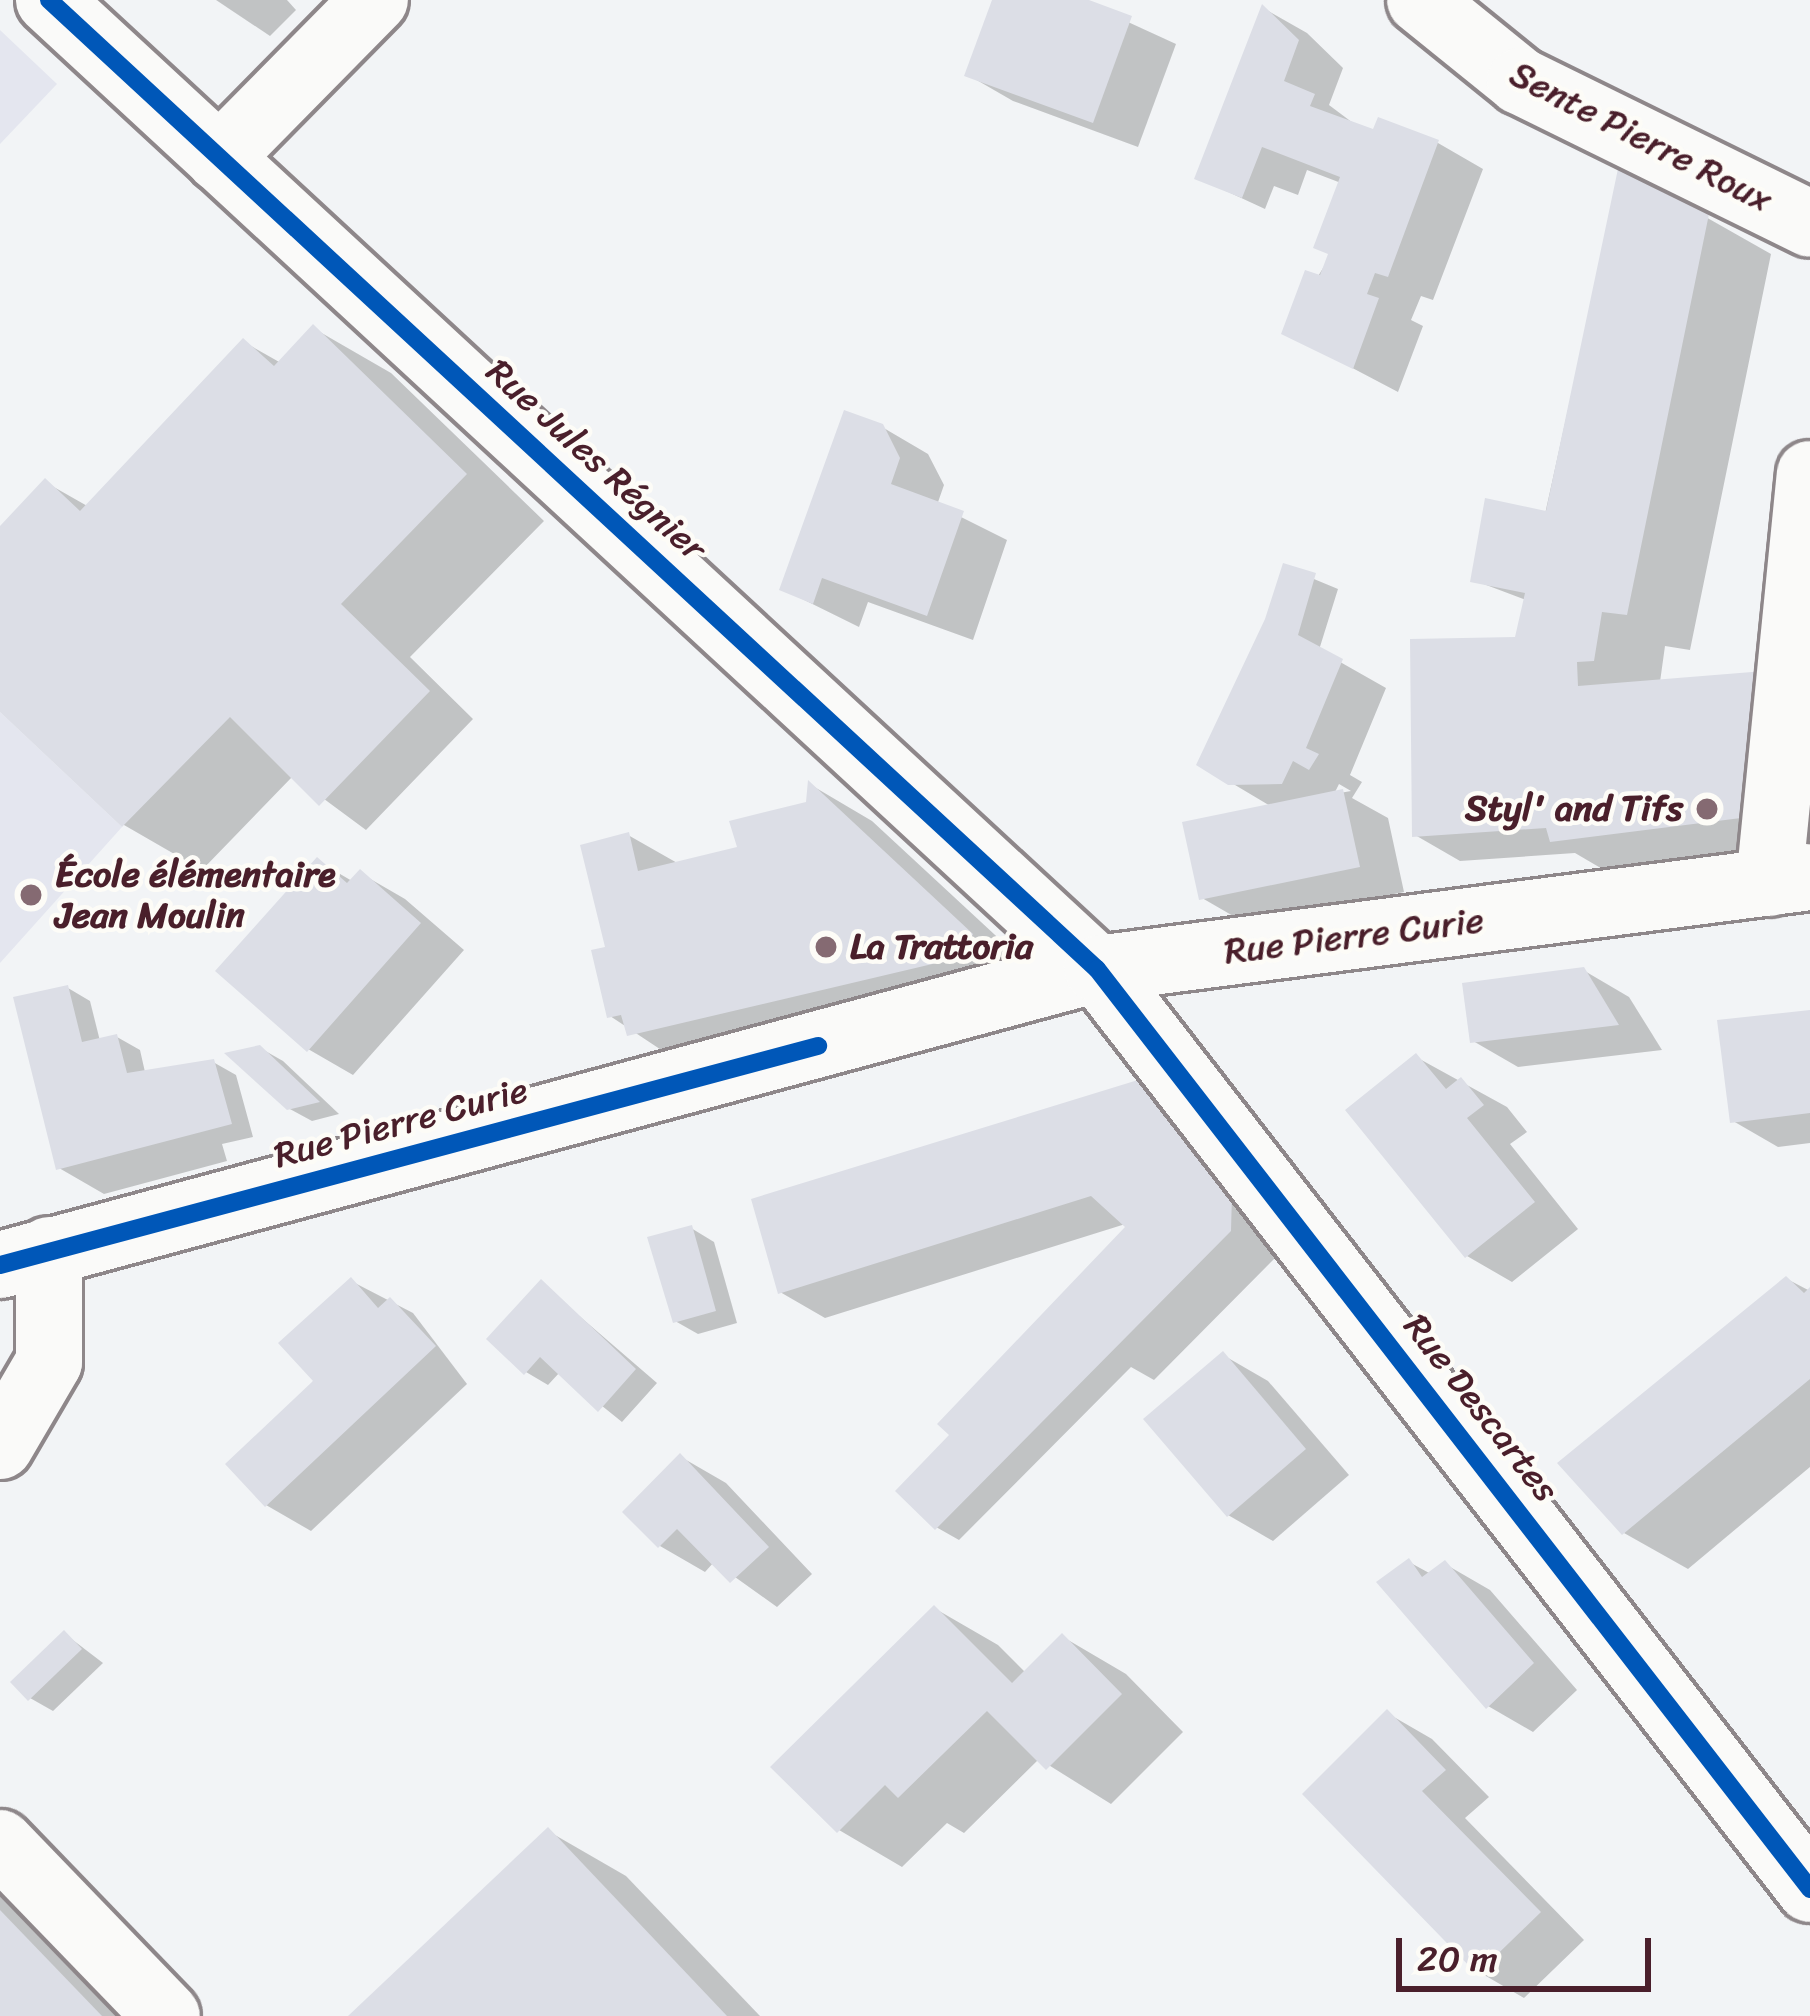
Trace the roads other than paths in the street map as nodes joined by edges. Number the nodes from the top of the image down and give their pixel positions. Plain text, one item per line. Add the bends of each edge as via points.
1 (50, 0) edge
2 (375, 0) edge
3 (1420, 0) edge
4 (218, 158) junction
5 (1810, 224) edge
6 (1810, 474) edge
7 (1790, 880) edge
8 (1097, 969) junction
9 (25, 1258) edge
10 (0, 1446) edge
11 (0, 1843) edge
12 (1810, 1889) edge
13 (167, 2016) edge

1 - 4 street, Rue Jules Régnier
2 - 4 street
3 - 5 street, Sente Pierre Roux via 1520,81
4 - 8 street, Rue Jules Régnier
6 - 7 street
7 - 8 street, Rue Pierre Curie
8 - 9 street, Rue Pierre Curie
8 - 12 street, Rue Descartes
9 - 10 street via 49,1362
11 - 13 street

